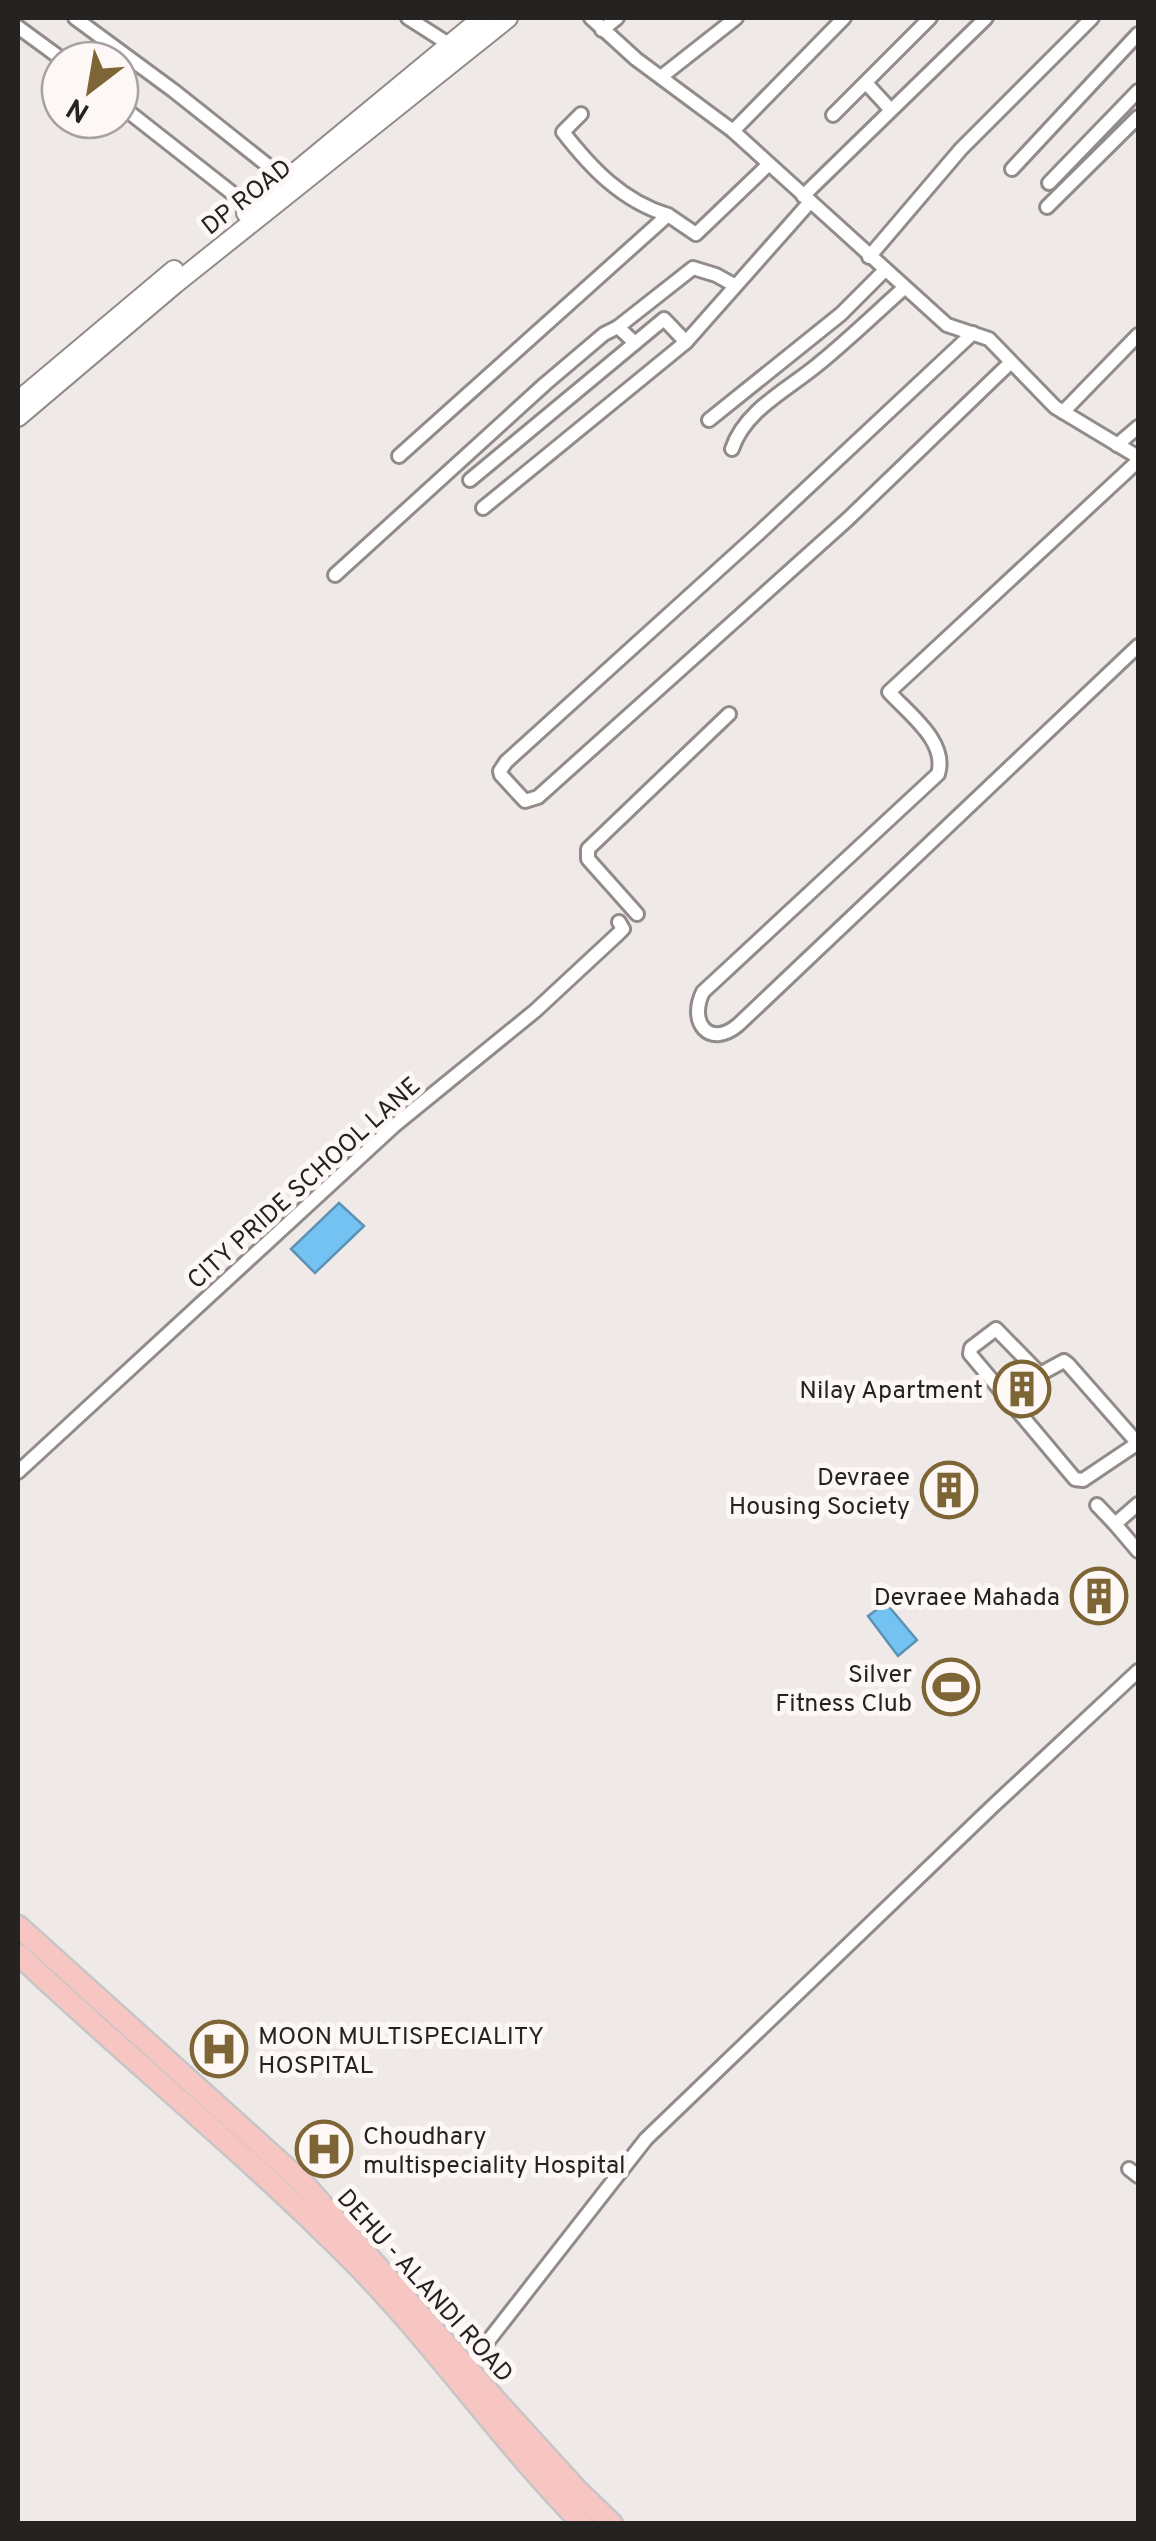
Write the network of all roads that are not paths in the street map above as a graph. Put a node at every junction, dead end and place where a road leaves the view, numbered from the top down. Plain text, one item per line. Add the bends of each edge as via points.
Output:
1 (75, 18) edge
2 (408, 18) edge
3 (482, 18) edge
4 (508, 18) edge
5 (591, 18) edge
6 (617, 18) edge
7 (736, 18) edge
8 (844, 18) edge
9 (930, 18) edge
10 (986, 18) edge
11 (1092, 18) edge
12 (18, 27) edge
13 (602, 30) junction
14 (1138, 34) edge
15 (40, 43) edge
16 (455, 48) junction
17 (662, 77) junction
18 (866, 84) junction
19 (1138, 91) edge
20 (890, 108) junction
21 (581, 114) dead end
22 (834, 116) dead end
23 (1138, 118) edge
24 (140, 121) edge
25 (733, 132) junction
26 (768, 165) junction
27 (1012, 170) dead end
28 (286, 180) junction
29 (1049, 184) dead end
30 (806, 199) junction
31 (1047, 207) dead end
32 (251, 208) junction
33 (668, 216) junction
34 (870, 257) junction
35 (884, 271) junction
36 (734, 286) junction
37 (904, 288) junction
38 (618, 327) junction
39 (973, 334) junction
40 (1138, 335) edge
41 (686, 342) junction
42 (635, 343) junction
43 (1010, 363) junction
44 (18, 401) edge
45 (1062, 412) junction
46 (18, 417) edge
47 (709, 420) dead end
48 (1138, 427) edge
49 (1117, 445) junction
50 (732, 449) dead end
51 (400, 456) dead end
52 (1138, 459) edge
53 (470, 480) dead end
54 (483, 508) dead end
55 (336, 575) dead end
56 (1138, 646) edge
57 (729, 714) dead end
58 (637, 914) dead end
59 (621, 925) dead end
60 (1138, 1444) edge
61 (18, 1472) edge
62 (1138, 1504) edge
63 (1097, 1505) dead end
64 (1115, 1524) junction
65 (1138, 1551) edge
66 (1138, 1672) edge
67 (18, 1926) edge
68 (18, 1954) edge
69 (467, 2368) junction
70 (583, 2524) edge
71 (612, 2524) edge

1 - 28 street
2 - 16 street
3 - 16 street, DP ROAD
4 - 16 street, DP ROAD
5 - 13 street
6 - 13 street
7 - 17 street
8 - 25 street
9 - 18 street
10 - 20 street
11 - 34 street via 961,149
12 - 15 street
13 - 17 street
14 - 27 street
16 - 28 street, DP ROAD
16 - 46 street, DP ROAD
17 - 25 street
18 - 20 street
18 - 22 street
19 - 29 street
20 - 30 street
21 - 33 street via 563,132 591,168 624,195
23 - 31 street
24 - 32 street
25 - 26 street
26 - 30 street
26 - 33 street via 696,234
28 - 32 street, DP ROAD
30 - 34 street
30 - 36 street
32 - 44 street, DP ROAD
33 - 51 street
34 - 35 street
35 - 37 street
35 - 47 street
36 - 38 street via 693,268
36 - 41 street
37 - 39 street via 947,325
37 - 50 street via 749,420
38 - 42 street
38 - 55 street via 545,384
39 - 43 street via 989,339
39 - 43 street via 506,762 501,775 525,800 538,798 848,519
40 - 45 street
41 - 42 street via 664,319
41 - 54 street
42 - 53 street
43 - 45 street
45 - 49 street
48 - 49 street
49 - 52 street
52 - 56 street via 890,692 936,746 938,774 703,992 696,1006 704,1029 716,1036 738,1025
57 - 58 street via 588,849 588,859
59 - 61 street, CITY PRIDE SCHOOL LANE via 535,1011 395,1125
60 - 60 street via 1064,1361 1040,1374 996,1329 971,1348 1076,1478 1083,1480
62 - 64 street
63 - 64 street
64 - 65 street
66 - 69 street via 646,2138
67 - 69 main road, DEHU - ALANDI ROAD via 303,2183
68 - 70 main road, DEHU - ALANDI ROAD via 334,2242
69 - 71 main road, DEHU - ALANDI ROAD

